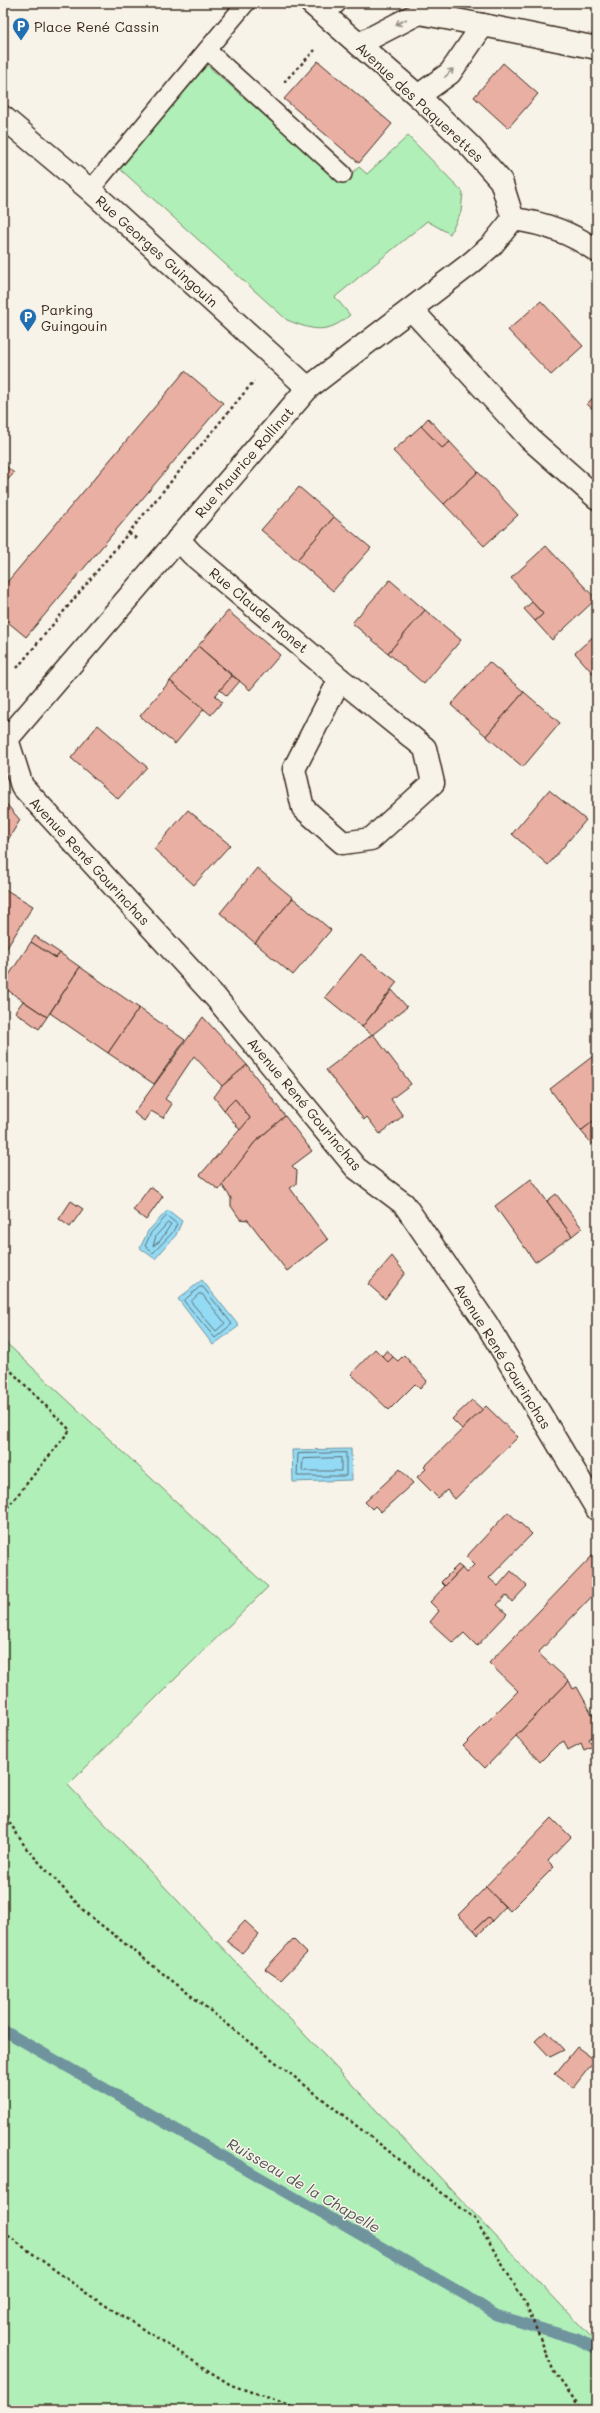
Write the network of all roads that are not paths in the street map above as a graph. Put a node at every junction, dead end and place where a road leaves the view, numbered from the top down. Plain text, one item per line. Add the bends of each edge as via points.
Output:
1 (246, 3) edge
2 (325, 7) edge
3 (483, 25) junction
4 (358, 44) junction
5 (597, 48) edge
6 (206, 50) junction
7 (418, 96) junction
8 (3, 117) edge
9 (343, 174) dead end
10 (90, 190) junction
11 (513, 219) junction
12 (597, 251) edge
13 (412, 310) junction
14 (308, 388) junction
15 (597, 498) edge
16 (178, 539) junction
17 (340, 679) junction
18 (5, 739) edge
19 (597, 1508) edge

1 - 6 lane
2 - 4 street, Avenue des Paquerettes
3 -> 4 street via 419,13
3 - 5 street
7 -> 3 street via 450,73
4 - 7 street, Avenue des Paquerettes
6 - 9 lane
6 - 10 lane
7 - 11 street, Avenue des Paquerettes via 470,146 501,181
8 - 10 street, Rue Georges Guingouin
10 - 14 street, Rue Georges Guingouin
11 - 12 street via 539,222 580,239
11 - 13 street, Rue Maurice Rollinat via 492,245
13 - 14 street, Rue Maurice Rollinat
13 - 15 street via 530,438
14 - 16 street, Rue Maurice Rollinat
16 - 17 street, Rue Claude Monet via 192,554
16 - 18 street, Rue Maurice Rollinat
17 - 17 street, Rue Claude Monet via 425,748 434,783 371,839 343,843 303,808 294,769
18 - 19 street, Avenue René Gourinchas via 22,786 216,998 356,1168 404,1204 486,1323

